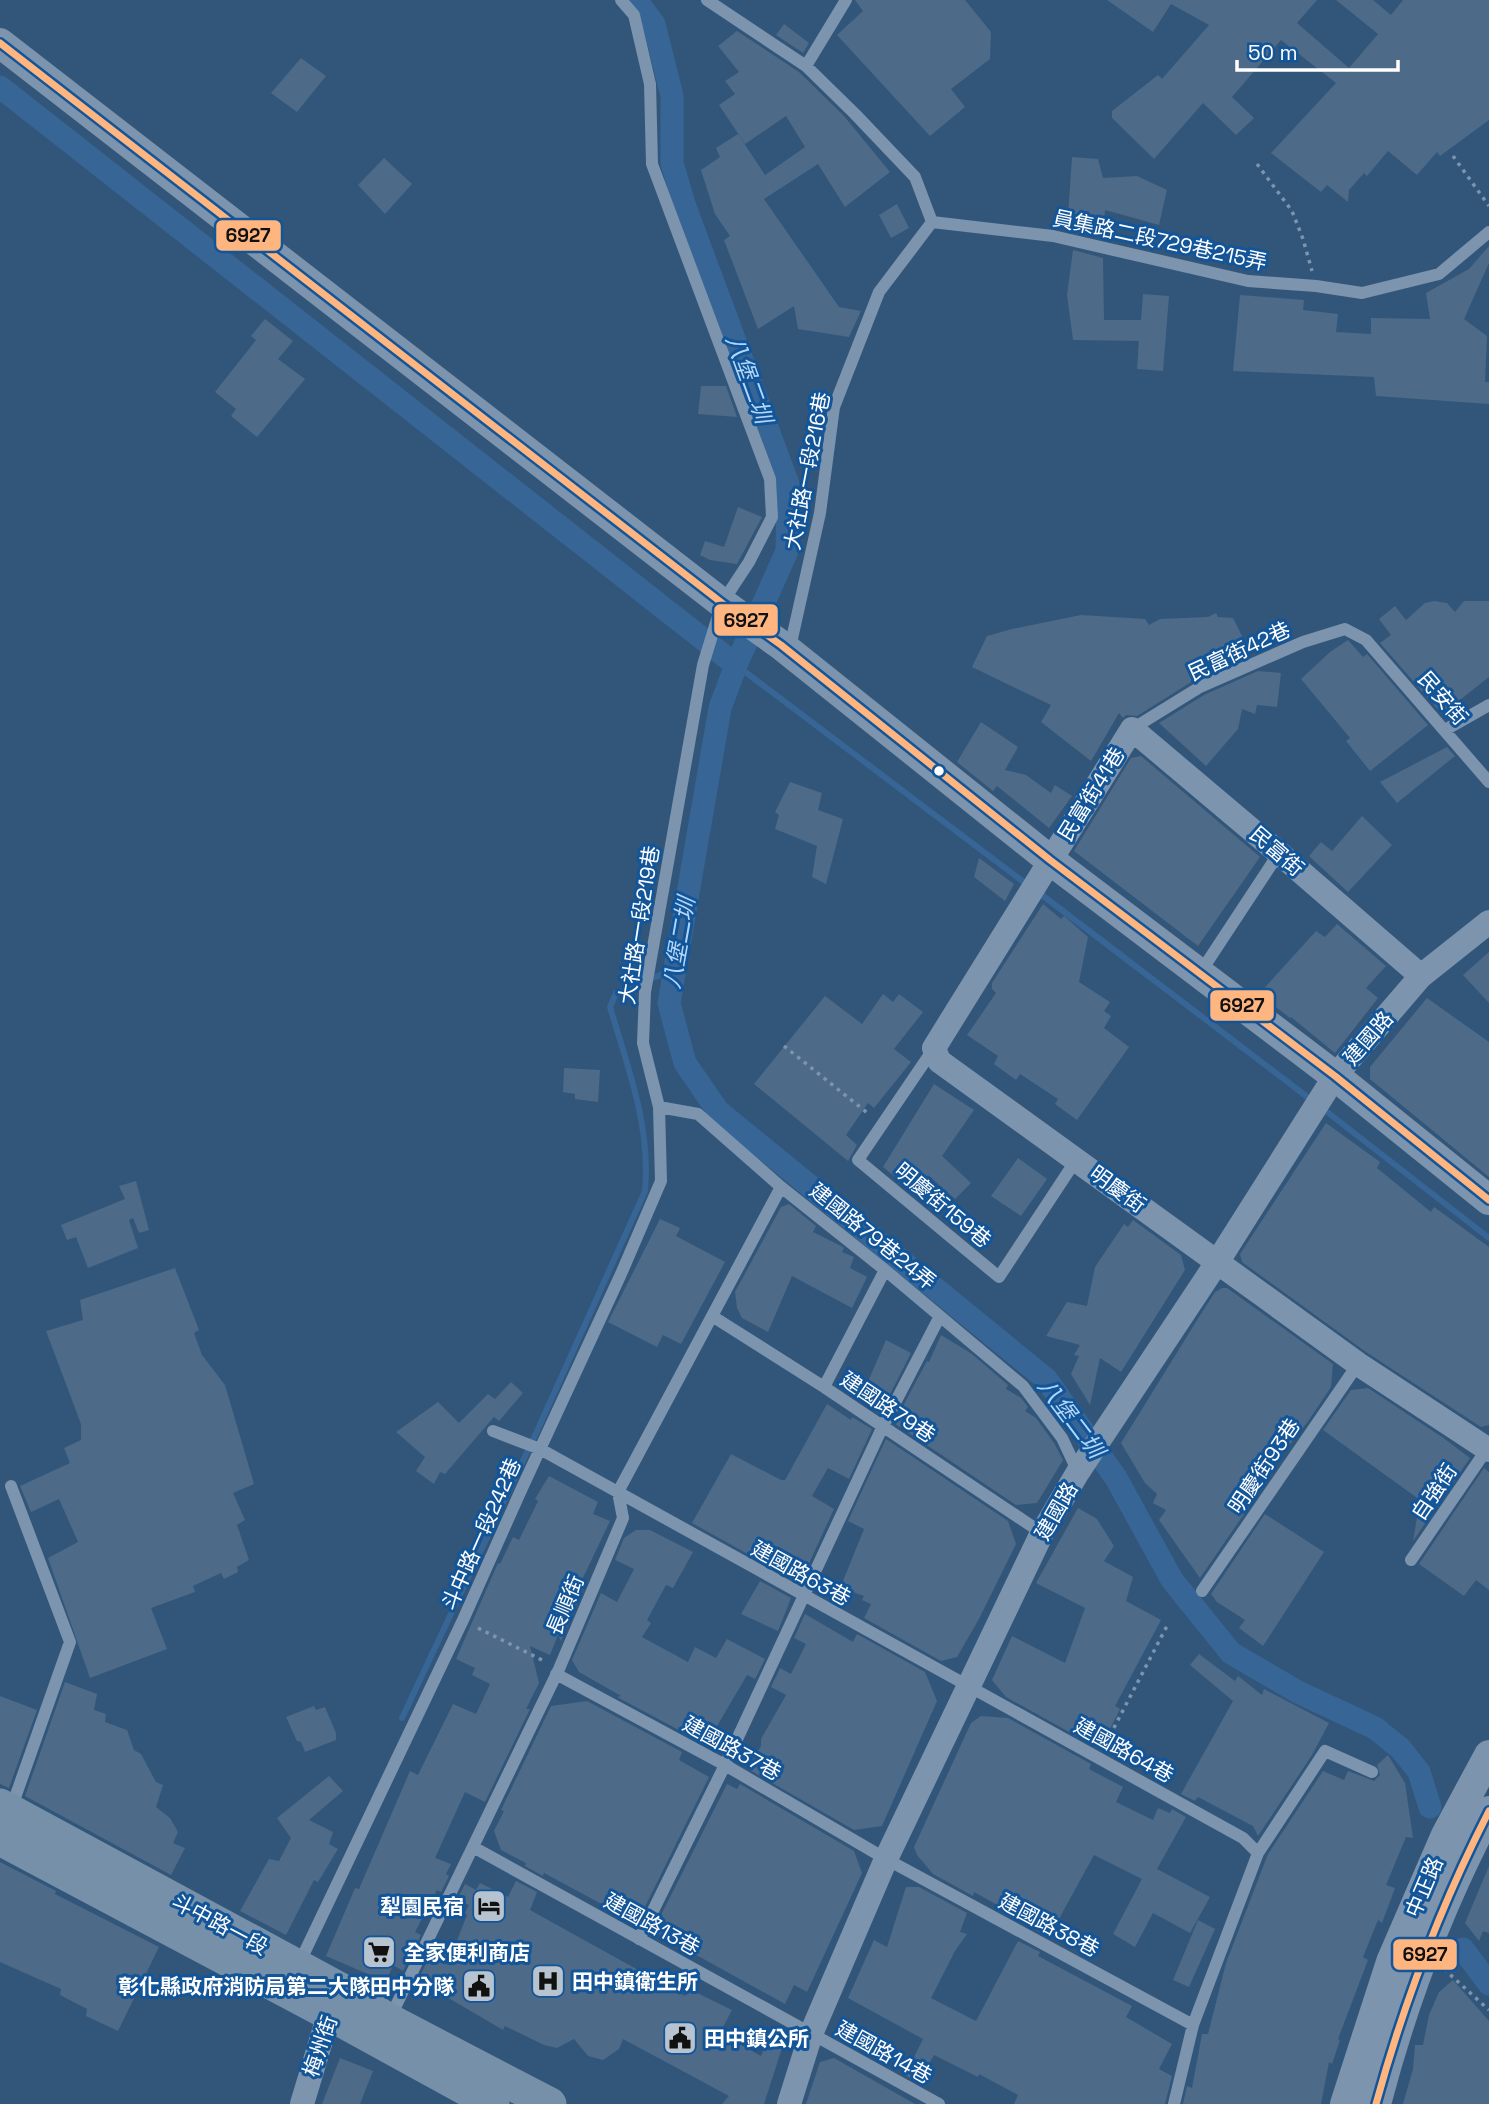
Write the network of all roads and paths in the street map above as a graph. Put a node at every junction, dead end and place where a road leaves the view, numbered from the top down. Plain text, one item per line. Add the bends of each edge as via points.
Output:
1 (621, 0) edge
2 (707, 0) edge
3 (846, 0) edge
4 (0, 43) edge
5 (806, 66) junction
6 (1453, 156) dead end
7 (1256, 164) dead end
8 (1489, 206) edge
9 (932, 222) junction
10 (1489, 232) edge
11 (1316, 286) junction
12 (724, 604) junction
13 (1366, 640) joint
14 (785, 649) junction
15 (1489, 705) edge
16 (1132, 729) junction
17 (1445, 730) junction
18 (1489, 782) edge
19 (1279, 853) junction
20 (1050, 860) junction
21 (1489, 922) edge
22 (1200, 974) junction
23 (1421, 976) junction
24 (784, 1046) dead end
25 (934, 1048) junction
26 (1335, 1076) junction
27 (659, 1108) junction
28 (882, 1125) junction
29 (1076, 1160) junction
30 (781, 1187) junction
31 (1489, 1200) edge
32 (1217, 1261) junction
33 (886, 1270) junction
34 (712, 1316) junction
35 (940, 1316) junction
36 (1358, 1364) junction
37 (824, 1387) junction
38 (882, 1427) junction
39 (493, 1431) dead end
40 (1488, 1448) edge
41 (540, 1449) junction
42 (1077, 1472) junction
43 (10, 1486) dead end
44 (618, 1492) junction
45 (1042, 1533) junction
46 (1411, 1560) dead end
47 (1202, 1591) dead end
48 (804, 1597) junction
49 (463, 1620) junction
50 (1168, 1624) dead end
51 (558, 1671) junction
52 (967, 1686) junction
53 (1489, 1755) edge
54 (1098, 1758) junction
55 (725, 1765) junction
56 (1372, 1772) dead end
57 (1489, 1811) edge
58 (3, 1823) edge
59 (474, 1847) junction
60 (1258, 1853) junction
61 (886, 1859) junction
62 (1443, 1874) junction
63 (207, 1933) junction
64 (639, 1939) junction
65 (1426, 1953) junction
66 (298, 1966) junction
67 (337, 2003) junction
68 (1489, 2010) edge
69 (1193, 2025) junction
70 (384, 2031) junction
71 (811, 2034) junction
72 (302, 2104) edge
73 (493, 2104) edge
74 (550, 2104) edge
75 (789, 2104) edge
76 (939, 2104) edge
77 (1174, 2104) edge
78 (1345, 2104) edge
79 (1376, 2104) edge

1 - 12 lane, 大社路一段219巷 via 634,15 650,84 652,164 770,479 772,517
2 - 5 lane
3 - 5 lane
4 - 12 street
5 - 9 lane via 915,177
6 - 8 path
7 - 11 path via 1292,211
9 - 11 lane, 員集路二段729巷215弄 via 1053,236 1248,281
9 - 14 lane, 大社路一段216巷 via 879,292 834,407 820,513
10 - 11 lane, 員集路二段729巷215弄 via 1439,274 1362,293
12 - 14 street
12 - 27 lane, 大社路一段219巷 via 703,665 645,992 643,1043
13 - 16 lane, 民富街42巷 via 1345,629 1303,642 1200,687
13 - 17 lane, 民安街
14 - 20 street
15 - 17 lane
16 - 19 street, 民富街
16 - 20 street, 民富街41巷
17 - 18 lane, 民安街
19 - 22 lane
19 - 23 street, 民富街
20 - 22 street
20 - 25 street
21 - 23 street, 建國路
22 - 26 street
23 - 26 street, 建國路
24 - 28 path
25 - 28 lane, 明慶街159巷
25 - 29 street, 明慶街 via 939,1061
26 - 31 street
26 - 32 street, 建國路
27 - 30 lane via 698,1114
27 - 41 lane, 斗中路一段242巷 via 661,1181
28 - 29 lane, 明慶街159巷 via 858,1160 999,1277
29 - 32 street, 明慶街
30 - 33 lane, 建國路79巷24弄
30 - 34 lane
32 - 36 street, 明慶街
32 - 42 street, 建國路
33 - 35 lane, 建國路79巷24弄
33 - 37 lane
34 - 37 lane, 建國路79巷
34 - 44 lane
35 - 38 lane, 建國路79巷24弄
35 - 42 lane, 建國路79巷24弄 via 1023,1386 1062,1438
36 - 40 street, 明慶街
36 - 47 lane, 明慶街93巷
37 - 38 lane, 建國路79巷
38 - 45 lane, 建國路79巷
38 - 48 lane, 建國路79巷24弄
39 - 41 lane, 建國路63巷
40 - 46 lane, 自強街
41 - 44 lane, 建國路63巷
41 - 49 lane, 斗中路一段242巷
42 - 45 street, 建國路
43 - 58 lane via 69,1642
44 - 48 lane, 建國路63巷
44 - 51 lane, 長順街 via 623,1518
45 - 52 street, 建國路
48 - 52 lane, 建國路63巷
48 - 55 lane, 建國路79巷24弄
49 - 51 path
49 - 66 lane, 斗中路一段242巷
50 - 54 path
51 - 55 lane, 建國路37巷
51 - 59 lane, 長順街
52 - 54 lane, 建國路64巷
52 - 61 street, 建國路
53 - 62 street, 中正路 via 1446,1835
54 - 60 lane, 建國路64巷 via 1243,1838
55 - 61 lane, 建國路37巷
55 - 64 lane, 建國路79巷24弄
56 - 60 lane via 1325,1751
57 - 62 street, 中正路
58 - 63 main road, 斗中路一段
59 - 64 lane, 建國路13巷
59 - 70 lane, 長順街
60 - 69 lane
61 - 69 lane, 建國路38巷
61 - 71 street, 建國路
62 - 65 street, 中正路
62 - 78 street, 中正路 via 1391,1962
63 - 66 main road, 斗中路一段
63 - 67 main road, 斗中路一段
64 - 71 lane, 建國路13巷
65 - 68 path
65 - 79 street, 中正路 via 1389,2053
66 - 67 main road, 斗中路一段
67 - 70 main road, 斗中路一段
67 - 72 street, 梅州街
69 - 77 lane
70 - 73 main road, 斗中路一段
70 - 74 main road, 斗中路一段
71 - 75 street, 建國路
71 - 76 lane, 建國路14巷

